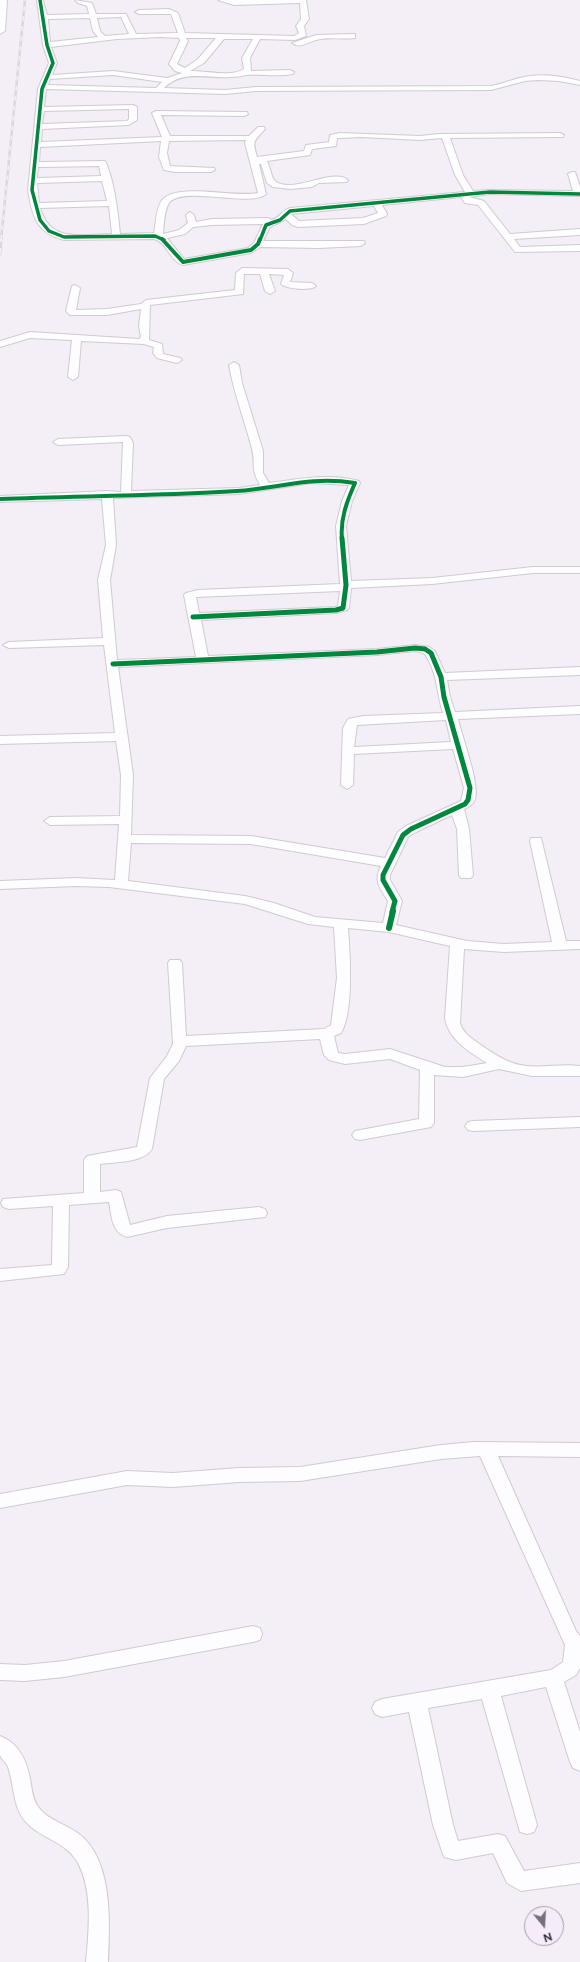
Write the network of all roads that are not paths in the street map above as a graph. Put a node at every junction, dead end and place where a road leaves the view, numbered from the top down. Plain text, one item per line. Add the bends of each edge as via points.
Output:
1 (3, 0) edge
2 (40, 0) edge
3 (78, 0) edge
4 (221, 0) edge
5 (303, 0) edge
6 (124, 15) junction
7 (94, 16) junction
8 (44, 17) junction
9 (0, 31) edge
10 (184, 35) junction
11 (133, 36) junction
12 (352, 36) dead end
13 (221, 37) junction
14 (103, 38) junction
15 (256, 40) junction
16 (47, 45) junction
17 (290, 72) dead end
18 (185, 73) junction
19 (244, 73) junction
20 (48, 77) junction
21 (168, 80) junction
22 (580, 83) edge
23 (43, 87) junction
24 (158, 90) junction
25 (40, 109) junction
26 (244, 114) dead end
27 (39, 127) junction
28 (261, 129) dead end
29 (560, 135) dead end
30 (444, 136) junction
31 (167, 138) junction
32 (251, 138) junction
33 (38, 145) junction
34 (253, 161) junction
35 (35, 165) junction
36 (211, 170) dead end
37 (106, 174) junction
38 (572, 174) dead end
39 (33, 178) junction
40 (344, 180) dead end
41 (579, 194) edge
42 (467, 195) junction
43 (112, 203) junction
44 (377, 204) junction
45 (34, 206) junction
46 (285, 213) junction
47 (190, 215) dead end
48 (268, 221) dead end
49 (191, 225) junction
50 (580, 232) edge
51 (116, 235) junction
52 (159, 237) junction
53 (508, 237) junction
54 (361, 243) dead end
55 (258, 244) junction
56 (580, 248) edge
57 (250, 262) junction
58 (263, 272) junction
59 (312, 286) dead end
60 (75, 288) dead end
61 (270, 291) dead end
62 (145, 306) junction
63 (77, 338) junction
64 (143, 341) junction
65 (0, 344) edge
66 (177, 360) dead end
67 (234, 365) dead end
68 (74, 377) dead end
69 (58, 442) dead end
70 (266, 487) junction
71 (107, 494) junction
72 (126, 494) junction
73 (0, 499) edge
74 (580, 570) edge
75 (346, 586) junction
76 (193, 617) junction
77 (109, 642) junction
78 (9, 645) dead end
79 (203, 661) junction
80 (113, 664) junction
81 (580, 671) edge
82 (441, 677) junction
83 (580, 710) edge
84 (451, 717) junction
85 (121, 737) junction
86 (0, 740) edge
87 (458, 745) junction
88 (347, 751) junction
89 (348, 785) dead end
90 (457, 809) junction
91 (126, 820) junction
92 (50, 821) dead end
93 (125, 839) junction
94 (536, 841) dead end
95 (388, 863) junction
96 (466, 875) dead end
97 (121, 884) junction
98 (0, 886) edge
99 (341, 924) junction
100 (389, 928) junction
101 (457, 943) junction
102 (580, 945) edge
103 (560, 946) junction
104 (175, 963) dead end
105 (326, 1034) junction
106 (179, 1042) junction
107 (499, 1064) junction
108 (427, 1068) junction
109 (580, 1071) edge
110 (580, 1122) edge
111 (473, 1126) dead end
112 (360, 1135) dead end
113 (92, 1197) junction
114 (61, 1199) junction
115 (9, 1203) dead end
116 (259, 1213) dead end
117 (0, 1275) edge
118 (486, 1449) junction
119 (580, 1450) edge
120 (0, 1501) edge
121 (252, 1634) dead end
122 (577, 1644) edge
123 (0, 1672) edge
124 (553, 1678) junction
125 (489, 1688) junction
126 (417, 1702) junction
127 (382, 1708) dead end
128 (0, 1745) edge
129 (580, 1762) edge
130 (527, 1825) dead end
131 (580, 1873) edge
132 (97, 1962) edge

1 - 9 street
2 - 8 street
3 - 7 street via 90,4
4 - 5 street via 234,3
5 - 15 street via 305,19 300,26 302,35
6 - 7 street
6 - 10 street via 138,9 172,11
6 - 11 street
7 - 8 street
7 - 14 street via 97,31
8 - 16 street
10 - 11 street
10 - 13 street
10 - 18 street via 184,43 173,64
11 - 14 street
12 - 15 street via 316,37 299,43
13 - 15 street
13 - 18 street via 201,61
14 - 16 street
15 - 19 street via 246,58 248,70
16 - 20 street via 53,61
17 - 19 street
18 - 19 street
18 - 21 street
20 - 21 street via 113,73
20 - 23 street
21 - 24 street
22 - 24 street via 550,77 523,79 508,86 491,88 256,89 225,92
23 - 24 street
23 - 25 street
25 - 27 street
25 - 27 street via 133,107 133,120 129,123
26 - 31 street via 156,113
27 - 33 street
28 - 32 street
29 - 30 street
30 - 34 street via 337,136 333,138 333,144 309,146 307,153
30 - 42 street
31 - 32 street
31 - 33 street
31 - 36 street via 162,150 167,168
32 - 34 street via 249,143
33 - 35 street
34 - 40 street via 264,162 270,181 282,186 310,186 317,181
34 - 52 street via 262,194 171,196 165,202
35 - 37 street via 100,162 104,164
35 - 39 street
37 - 39 street
37 - 43 street
38 - 41 street
39 - 45 street
41 - 42 street via 509,192
42 - 44 street
42 - 53 street via 468,201 481,203
43 - 45 street
43 - 51 street
44 - 46 street via 294,210
44 - 46 street via 383,214 364,221 294,224
45 - 51 street via 46,230 53,235
46 - 55 street via 280,220 266,225
47 - 49 street
48 - 49 street
49 - 52 street via 183,232
50 - 53 street
51 - 52 street
52 - 57 street via 169,244 181,262 216,258 221,254
53 - 56 street via 515,248 520,250
54 - 55 street
55 - 57 street
57 - 58 street
57 - 62 street via 240,272 240,292 147,303
58 - 59 street via 288,272 285,284
58 - 61 street
60 - 62 street via 72,313 107,312
62 - 64 street via 146,338
63 - 64 street
63 - 65 street via 30,335
63 - 68 street
64 - 66 street via 159,346 160,356
67 - 70 street via 258,451 258,473
69 - 72 street via 126,439
70 - 72 street via 216,492
70 - 75 street via 320,480 355,483 346,501 340,526
71 - 72 street
71 - 73 street
71 - 77 street via 111,545 104,580
74 - 75 street via 533,570 432,581
75 - 76 street via 344,606 340,610
75 - 76 street via 194,594 189,597
76 - 79 street
77 - 78 street
77 - 80 street
79 - 80 street
79 - 82 street via 415,648 425,649 431,653
80 - 85 street
81 - 82 street
82 - 84 street
83 - 84 street
84 - 87 street
84 - 88 street via 352,722 348,728
85 - 86 street
85 - 91 street via 127,775
87 - 88 street
87 - 90 street via 470,794 465,804
88 - 89 street
90 - 95 street via 406,832
90 - 96 street via 463,829
91 - 92 street
91 - 93 street
93 - 95 street via 250,840
93 - 97 street
94 - 103 street
95 - 100 street via 383,880 396,901
97 - 98 street via 76,882
97 - 99 street via 245,900 313,921
99 - 100 street
99 - 105 street via 344,978 338,1025 333,1033
100 - 101 street
101 - 103 street via 504,948
101 - 107 street via 452,1018 454,1030 461,1038
102 - 103 street
104 - 106 street
105 - 106 street via 189,1039
105 - 108 street via 329,1051 334,1057 345,1059 390,1054
106 - 113 street via 174,1058 157,1078 144,1149 139,1153 92,1160
107 - 108 street via 456,1073
107 - 109 street via 530,1071
108 - 112 street via 426,1123
110 - 111 street
113 - 114 street
113 - 116 street via 116,1197 122,1227 127,1231 167,1222
114 - 115 street
114 - 117 street via 58,1270
118 - 119 street
118 - 120 street via 441,1452 300,1474 173,1480 119,1479
118 - 122 street via 569,1636
121 - 123 street via 64,1669 25,1673
122 - 124 street via 571,1668 568,1672
124 - 125 street
124 - 129 street
125 - 126 street
125 - 130 street
126 - 127 street
126 - 131 street via 443,1825 451,1850 498,1843 514,1876 521,1881
128 - 132 street via 15,1758 29,1810 40,1822 74,1843 92,1872 99,1916

